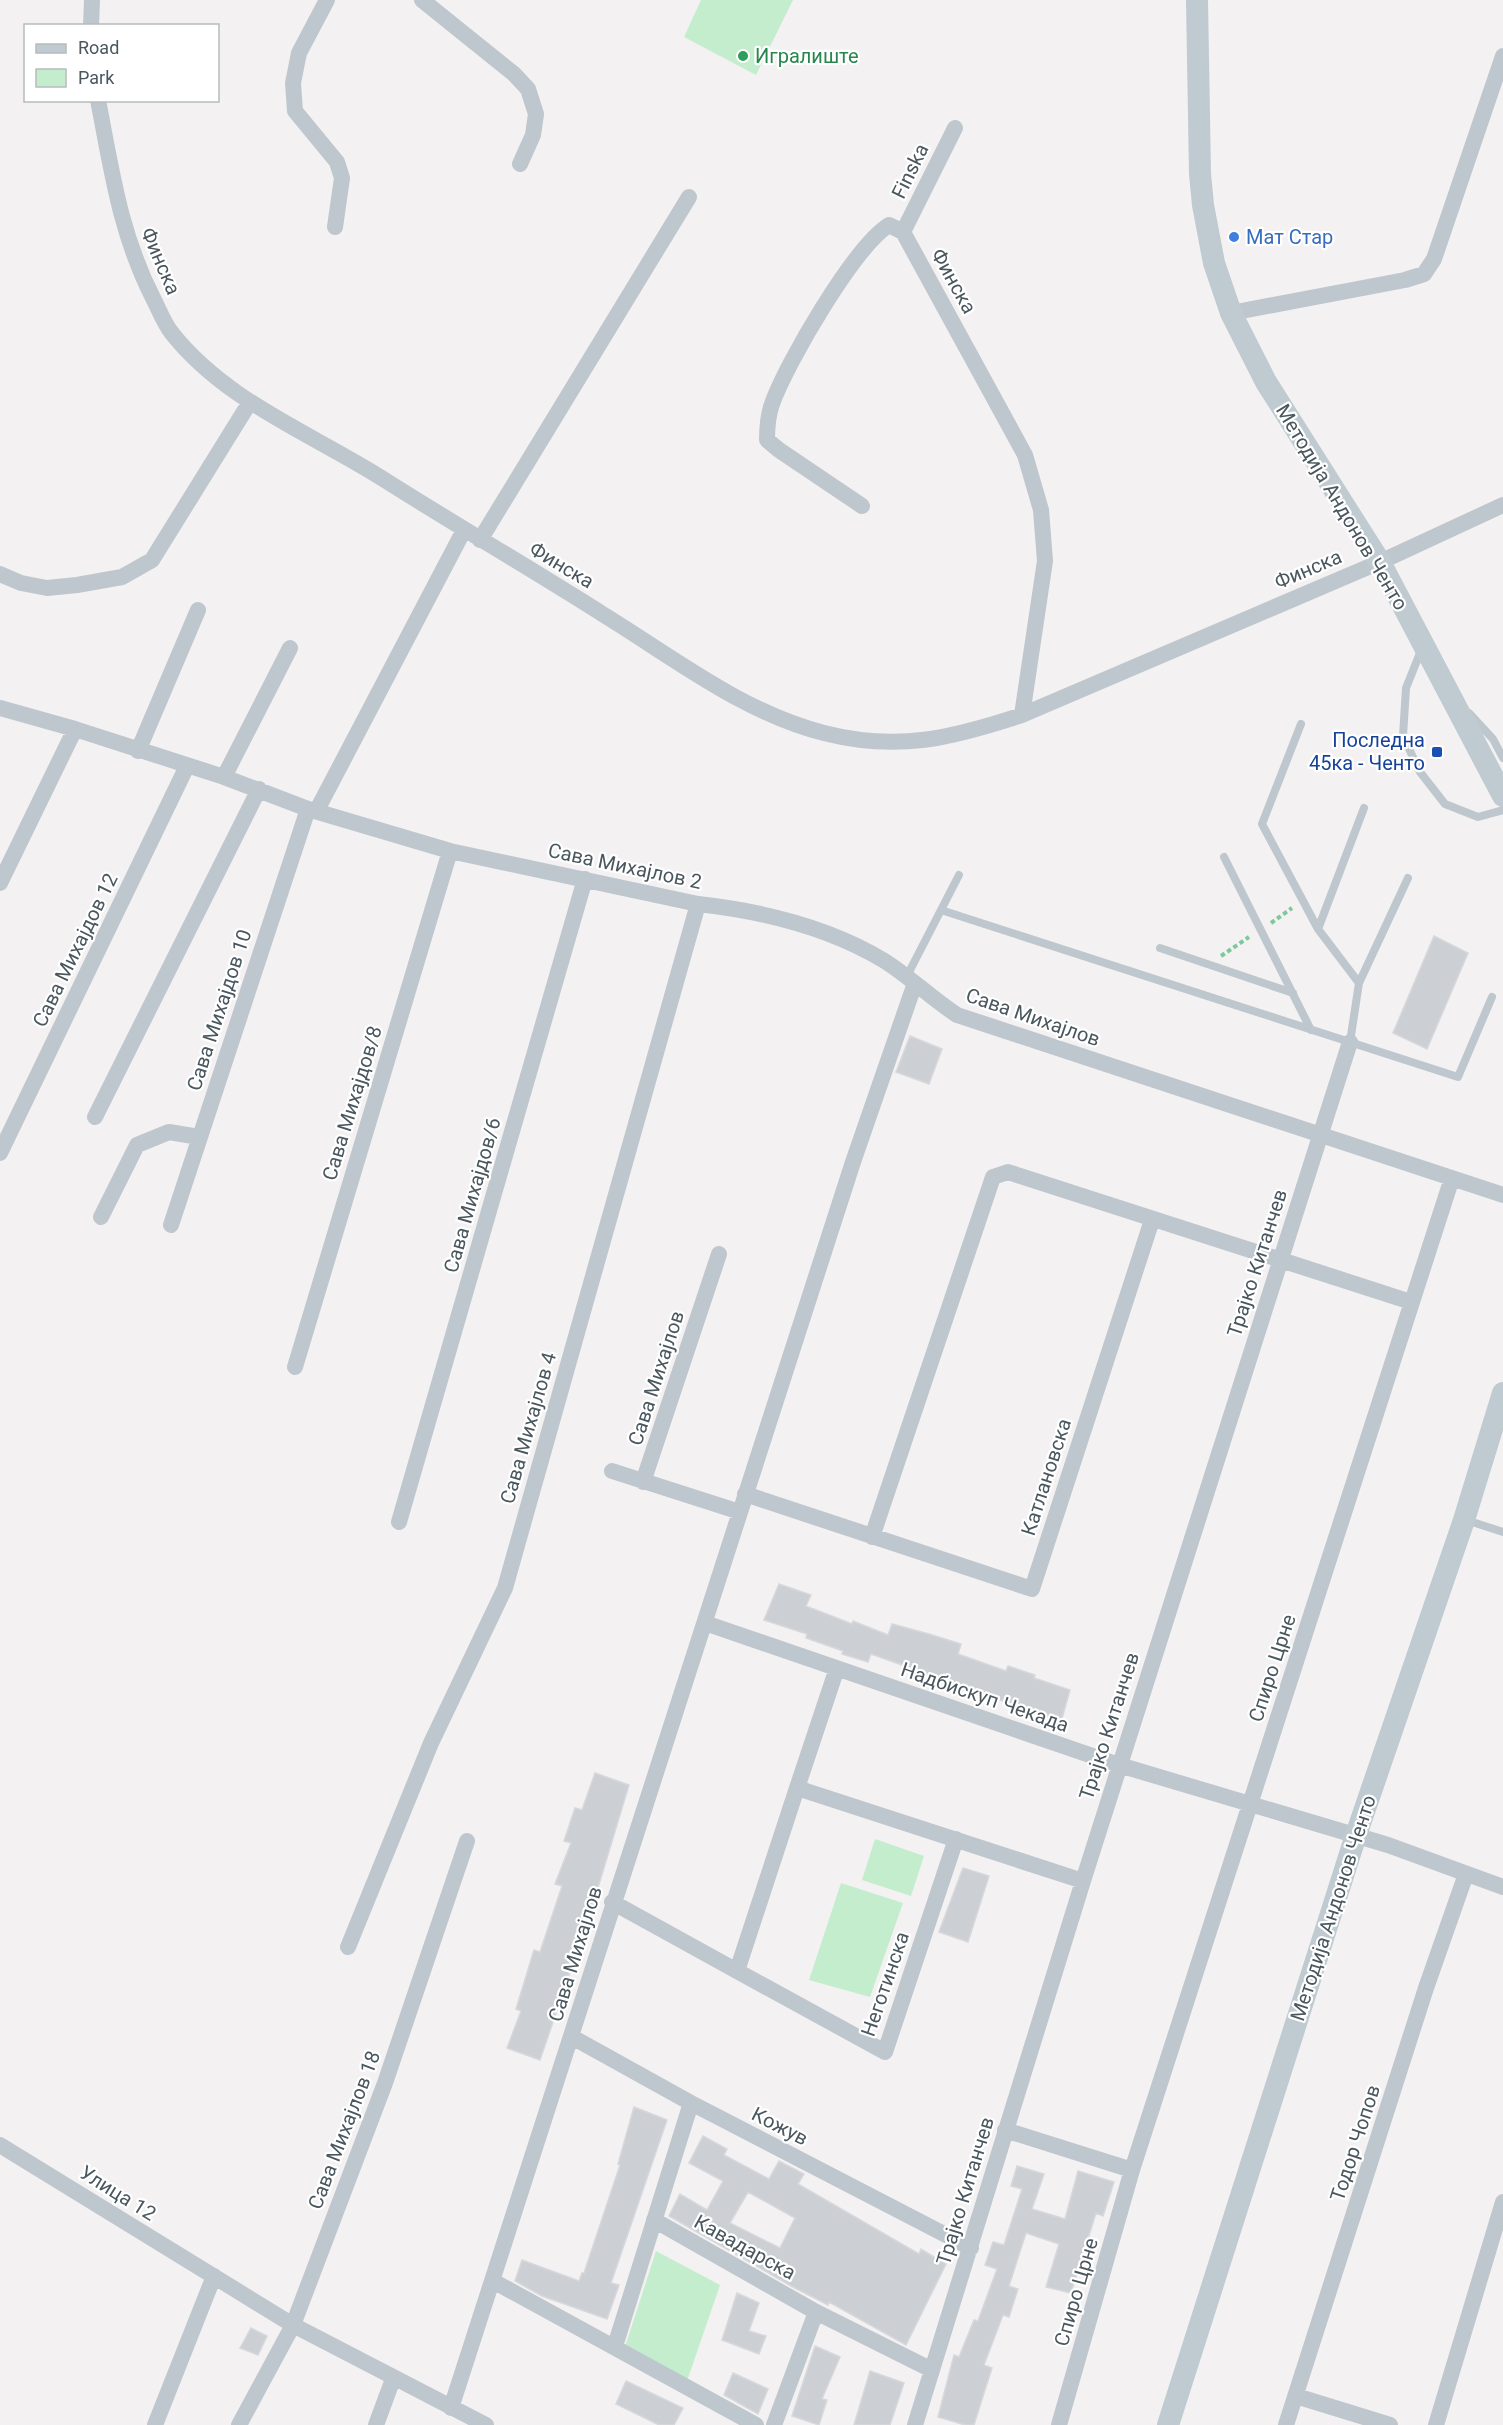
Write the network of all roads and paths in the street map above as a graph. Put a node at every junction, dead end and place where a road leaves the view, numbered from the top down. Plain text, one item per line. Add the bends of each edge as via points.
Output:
1 (327, 0) edge
2 (422, 0) edge
3 (1197, 0) edge
4 (90, 2) edge
5 (92, 24) edge
6 (1503, 56) edge
7 (98, 102) edge
8 (955, 128) dead end
9 (520, 164) dead end
10 (689, 197) dead end
11 (335, 227) dead end
12 (903, 232) junction
13 (1231, 314) junction
14 (250, 402) junction
15 (1503, 505) edge
16 (862, 506) dead end
17 (464, 530) junction
18 (480, 540) junction
19 (1380, 562) junction
20 (0, 574) edge
21 (198, 610) dead end
22 (1423, 645) junction
23 (290, 648) dead end
24 (1450, 692) junction
25 (0, 708) edge
26 (1022, 715) junction
27 (1301, 724) dead end
28 (75, 729) junction
29 (138, 751) junction
30 (1503, 758) edge
31 (188, 766) junction
32 (224, 777) junction
33 (259, 789) junction
34 (1503, 796) edge
35 (1364, 808) dead end
36 (312, 809) junction
37 (1503, 810) edge
38 (450, 851) junction
39 (1224, 856) dead end
40 (959, 876) dead end
41 (1408, 878) dead end
42 (585, 879) junction
43 (0, 884) edge
44 (698, 903) junction
45 (941, 910) junction
46 (1318, 929) junction
47 (1160, 948) dead end
48 (911, 980) junction
49 (1359, 983) junction
50 (1293, 993) junction
51 (1492, 997) dead end
52 (1311, 1030) junction
53 (1350, 1042) junction
54 (95, 1117) dead end
55 (1321, 1136) junction
56 (199, 1137) junction
57 (0, 1153) edge
58 (1452, 1178) junction
59 (1503, 1195) edge
60 (101, 1217) dead end
61 (1152, 1220) junction
62 (171, 1225) dead end
63 (719, 1254) dead end
64 (1279, 1259) junction
65 (1411, 1302) junction
66 (295, 1367) dead end
67 (1503, 1393) edge
68 (612, 1471) dead end
69 (643, 1482) junction
70 (745, 1494) junction
71 (740, 1512) junction
72 (1464, 1520) junction
73 (399, 1522) dead end
74 (1503, 1532) edge
75 (873, 1537) junction
76 (705, 1623) junction
77 (837, 1668) junction
78 (1119, 1765) junction
79 (797, 1788) junction
80 (1251, 1804) junction
81 (1356, 1835) junction
82 (956, 1839) junction
83 (467, 1841) dead end
84 (1467, 1874) junction
85 (1083, 1881) junction
86 (1503, 1887) edge
87 (612, 1902) junction
88 (348, 1947) dead end
89 (737, 1971) junction
90 (572, 2037) junction
91 (691, 2103) junction
92 (1005, 2130) junction
93 (0, 2145) edge
94 (1132, 2170) junction
95 (1503, 2202) edge
96 (654, 2220) junction
97 (971, 2248) junction
98 (214, 2276) junction
99 (493, 2281) junction
100 (816, 2312) junction
101 (293, 2325) junction
102 (615, 2346) junction
103 (932, 2370) junction
104 (393, 2379) junction
105 (1296, 2396) junction
106 (451, 2408) junction
107 (478, 2423) edge
108 (155, 2425) edge
109 (239, 2425) edge
110 (376, 2425) edge
111 (756, 2425) edge
112 (774, 2425) edge
113 (915, 2425) edge
114 (1059, 2425) edge
115 (1168, 2425) edge
116 (1286, 2425) edge
117 (1390, 2425) edge
118 (1436, 2425) edge

1 - 11 street via 299,53 293,83 295,111 337,162 341,187
2 - 9 street via 528,89 536,114 533,135
3 - 13 main road, Методија Андонов Ченто via 1203,205 1214,263
4 - 5 street
6 - 13 street via 1434,259 1424,274
7 - 14 street, Финска via 118,206 135,262 169,330 209,375
8 - 12 street, Finska
10 - 18 street
12 - 16 street via 888,225 853,264 788,366 767,428 767,440 779,450
12 - 26 street, Финска via 1025,455 1041,510 1045,561
13 - 19 main road, Методија Андонов Ченто via 1266,382
14 - 17 street, Финска
14 - 20 street via 152,560 122,577 47,588
15 - 19 street, Финска
17 - 18 street, Финска
17 - 36 street
18 - 26 street, Финска via 742,699 823,733 872,742 928,741
19 - 22 main road, Методија Андонов Ченто
19 - 26 street, Финска
21 - 29 street
22 - 24 main road, Методија Андонов Ченто
22 - 37 lane via 1406,688 1403,736 1420,772 1445,804 1478,817
23 - 32 street
24 - 30 lane via 1493,739
24 - 34 main road, Методија Андонов Ченто
25 - 28 street, Сава Михајлов 2
27 - 46 lane via 1262,824
28 - 29 street, Сава Михајлов 2
28 - 43 street
29 - 31 street, Сава Михајлов 2
31 - 32 street, Сава Михајлов 2
31 - 57 street, Сава Михајдов 12
32 - 33 street, Сава Михајлов 2
33 - 36 street, Сава Михајлов 2
33 - 54 street
35 - 46 lane
36 - 38 street, Сава Михајлов 2
36 - 56 street, Сава Михајдов 10
38 - 42 street, Сава Михајлов 2
38 - 66 street, Сава Михајдов/8
39 - 50 lane
40 - 45 lane
41 - 49 lane
42 - 44 street, Сава Михајлов 2
42 - 73 street, Сава Михајдов/6
44 - 48 street, Сава Михајлов 2 via 802,925 856,946
44 - 88 street, Сава Михајлов 4 via 505,1588 431,1743
45 - 48 lane
45 - 52 lane
46 - 49 lane
47 - 50 lane
48 - 55 street, Сава Михајлов via 957,1015
48 - 70 street, Сава Михајлов
49 - 53 lane
50 - 52 lane
51 - 53 lane via 1458,1077
52 - 53 lane
53 - 55 street, Трајко Китанчев
55 - 58 street, Сава Михајлов
55 - 64 street, Трајко Китанчев
56 - 60 street via 169,1132 137,1145
56 - 62 street, Сава Михајдов 10
58 - 59 street, Сава Михајлов
58 - 65 street, Спиро Црне
61 - 64 street
61 - 75 street via 1008,1172 993,1178
61 - 75 street, Катлановска via 1032,1589
63 - 69 street, Сава Михајлов
64 - 65 street
64 - 78 street, Трајко Китанчев
65 - 80 street, Спиро Црне
67 - 72 main road, Методија Андонов Ченто
68 - 69 street
69 - 71 street
70 - 71 street, Сава Михајлов
70 - 75 street, Катлановска
71 - 76 street, Сава Михајлов
72 - 74 lane
72 - 81 main road, Методија Андонов Ченто
76 - 77 street, Надбискуп Чекада
76 - 87 street, Сава Михајлов
77 - 78 street, Надбискуп Чекада
77 - 79 street
78 - 80 street, Надбискуп Чекада
78 - 85 street, Трајко Китанчев
79 - 82 street
79 - 89 street
80 - 81 street, Надбискуп Чекада
80 - 94 street, Спиро Црне
81 - 84 street, Надбискуп Чекада
81 - 115 main road, Методија Андонов Ченто
82 - 85 street
82 - 89 street, Неготинска via 885,2052
83 - 101 street, Сава Михајлов 18 via 385,2083
84 - 86 street, Надбискуп Чекада
84 - 105 street, Тодор Чопов
85 - 92 street, Трајко Китанчев
87 - 89 street, Неготинска
87 - 90 street, Сава Михајлов
90 - 91 street, Кожув
90 - 99 street, Сава Михајлов
91 - 96 street
91 - 97 street, Кожув
92 - 94 street
92 - 97 street, Трајко Китанчев
93 - 98 street, Улица 12
94 - 114 street, Спиро Црне
95 - 118 street
96 - 100 street, Кавадарска
96 - 102 street
97 - 103 street, Трајко Китанчев
98 - 101 street
98 - 108 street
99 - 102 street
99 - 106 street, Сава Михајлов
100 - 103 street, Кавадарска
100 - 112 street
101 - 104 street
101 - 109 street, Сава Михајлов 18
102 - 111 street
103 - 113 street, Трајко Китанчев
104 - 106 street
104 - 110 street
105 - 116 street, Тодор Чопов
105 - 117 street
106 - 107 street

